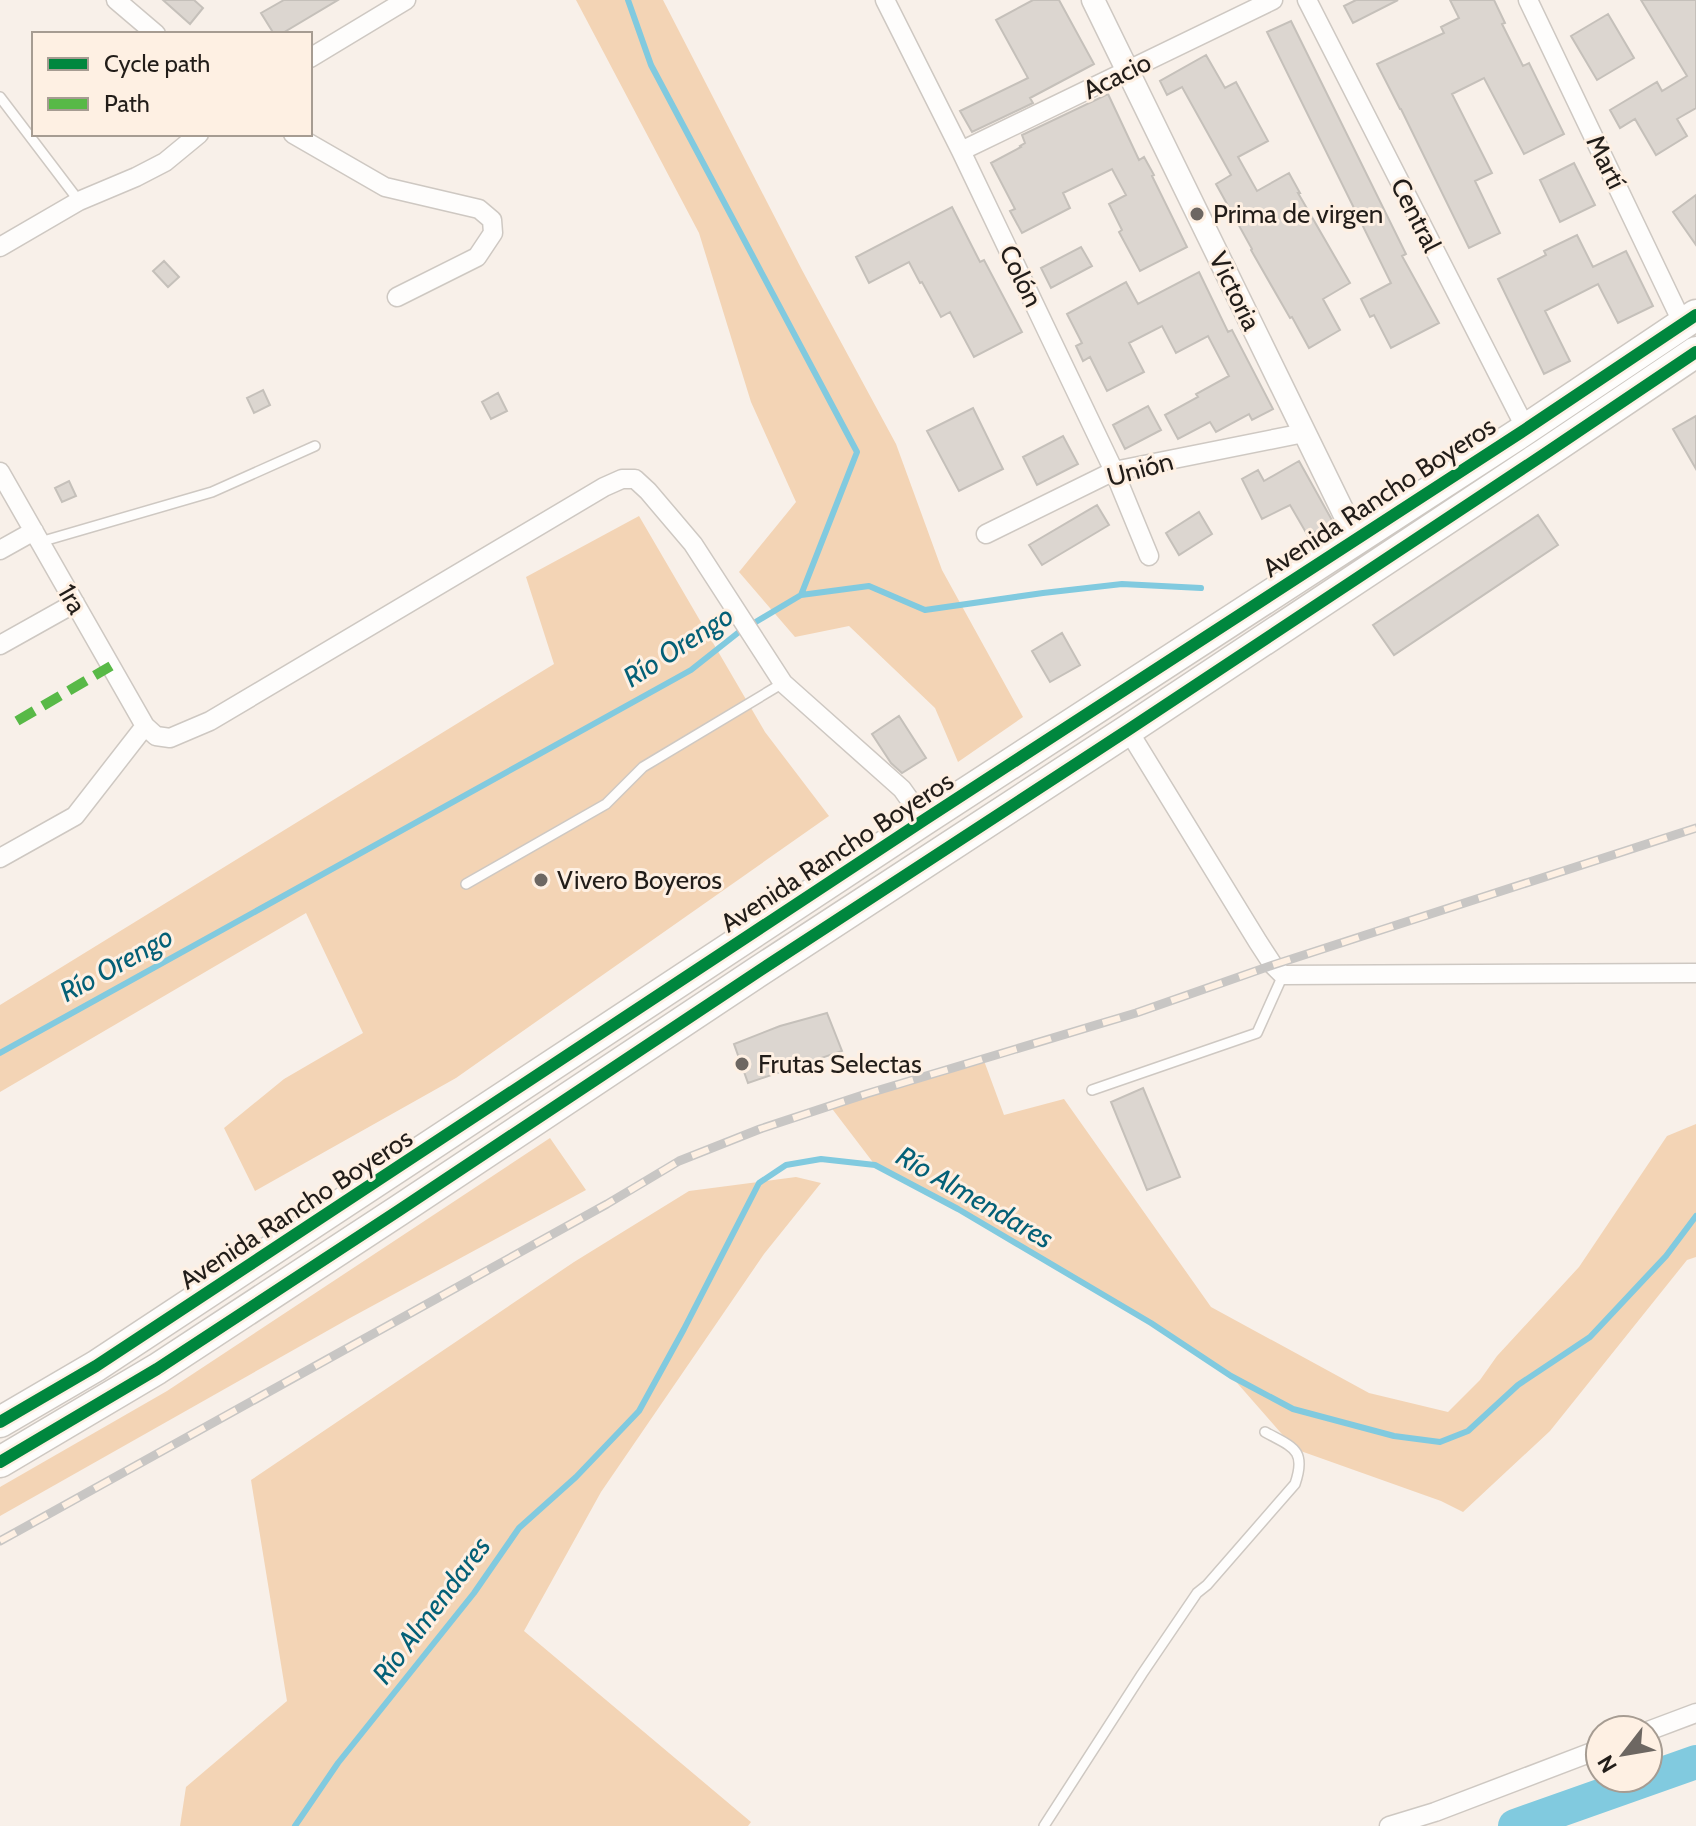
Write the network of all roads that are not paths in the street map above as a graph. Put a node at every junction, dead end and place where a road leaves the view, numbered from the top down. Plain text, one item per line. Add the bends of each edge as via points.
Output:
1 (116, 0) edge
2 (406, 0) edge
3 (885, 0) edge
4 (1093, 0) edge
5 (1273, 0) edge
6 (1307, 0) edge
7 (1528, 0) edge
8 (154, 32) edge
9 (312, 57) edge
10 (1127, 72) junction
11 (0, 97) edge
12 (197, 136) edge
13 (296, 136) edge
14 (961, 151) junction
15 (79, 201) junction
16 (0, 247) edge
17 (397, 297) dead end
18 (1690, 320) edge
19 (1696, 352) edge
20 (1526, 429) junction
21 (1304, 433) junction
22 (315, 446) dead end
23 (1114, 471) junction
24 (0, 472) edge
25 (986, 534) dead end
26 (37, 536) junction
27 (1356, 538) junction
28 (0, 550) edge
29 (1149, 556) dead end
30 (75, 603) junction
31 (0, 645) edge
32 (783, 683) junction
33 (145, 726) junction
34 (1128, 730) junction
35 (924, 820) junction
36 (0, 858) edge
37 (466, 884) dead end
38 (1696, 973) edge
39 (1283, 975) junction
40 (1092, 1090) dead end
41 (0, 1422) edge
42 (1265, 1432) dead end
43 (0, 1462) edge
44 (1696, 1713) edge
45 (1664, 1725) edge
46 (1584, 1755) edge
47 (1044, 1826) edge
48 (1389, 1826) edge

1 - 8 street
2 - 9 street
3 - 14 street, Colón
4 - 10 street, Victoria
5 - 10 street, Acacio
6 - 20 street, Central
7 - 18 street, Martí
10 - 14 street, Acacio
10 - 21 street, Victoria
11 - 15 lane
12 - 15 street via 165,162
13 - 17 street via 385,187 479,209 492,220 493,233 477,257
14 - 23 street, Colón
15 - 16 street
18 - 20 highway, Avenida Rancho Boyeros
19 - 34 highway, Avenida Rancho Boyeros
20 - 27 highway, Avenida Rancho Boyeros
21 - 23 street, Unión
21 - 27 street, Victoria
22 - 26 lane via 212,492
23 - 25 street, Unión
23 - 29 street, Colón
24 - 26 street, 1ra
26 - 28 street
26 - 30 street, 1ra
27 - 35 highway, Avenida Rancho Boyeros
30 - 31 street
30 - 33 street, 1ra
32 - 33 street via 693,544 635,479 622,479 210,721 170,738 156,736
32 - 35 street via 902,789
32 - 37 lane via 643,767 606,804
33 - 36 street via 75,816
34 - 39 street
34 - 43 highway, Avenida Rancho Boyeros via 157,1369
35 - 41 highway, Avenida Rancho Boyeros via 122,1349
38 - 39 street
39 - 40 lane via 1257,1033
42 - 47 lane via 1295,1449 1302,1466 1295,1484 1197,1593
44 - 45 street
46 - 48 street

